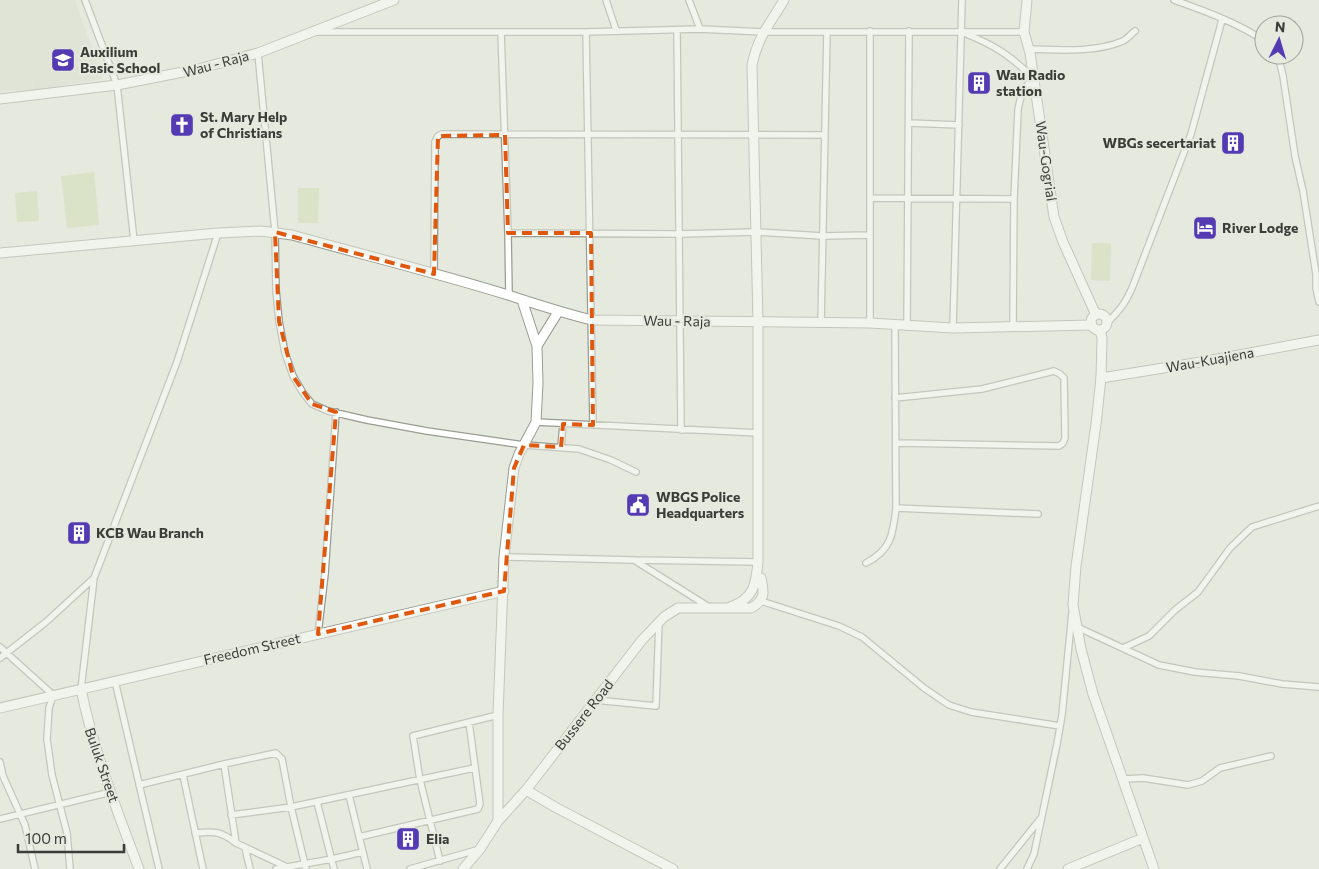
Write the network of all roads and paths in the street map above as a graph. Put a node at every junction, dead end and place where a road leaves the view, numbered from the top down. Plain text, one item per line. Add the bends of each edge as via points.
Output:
1 (85, 0) edge
2 (394, 0) edge
3 (606, 0) edge
4 (689, 0) edge
5 (784, 0) edge
6 (962, 0) edge
7 (1026, 0) edge
8 (1174, 0) edge
9 (1222, 20) junction
10 (700, 29) junction
11 (616, 30) junction
12 (677, 30) junction
13 (909, 31) junction
14 (961, 31) junction
15 (1135, 31) dead end
16 (312, 32) junction
17 (501, 32) junction
18 (586, 32) junction
19 (763, 32) junction
20 (827, 32) junction
21 (870, 32) junction
22 (1024, 32) junction
23 (1254, 34) edge
24 (1029, 49) junction
25 (258, 53) junction
26 (1281, 65) edge
27 (1032, 78) junction
28 (117, 85) junction
29 (0, 99) edge
30 (909, 124) junction
31 (959, 125) junction
32 (588, 133) junction
33 (678, 133) junction
34 (755, 134) junction
35 (505, 135) junction
36 (824, 135) junction
37 (871, 198) junction
38 (908, 198) junction
39 (957, 198) junction
40 (1014, 199) junction
41 (275, 232) junction
42 (756, 232) junction
43 (218, 233) junction
44 (508, 233) junction
45 (591, 233) junction
46 (679, 234) junction
47 (870, 235) junction
48 (822, 236) junction
49 (134, 241) junction
50 (0, 253) edge
51 (434, 274) junction
52 (509, 295) junction
53 (522, 300) junction
54 (1319, 302) edge
55 (558, 312) junction
56 (1096, 315) junction
57 (592, 320) junction
58 (682, 322) junction
59 (758, 322) junction
60 (821, 323) junction
61 (870, 323) junction
62 (1107, 323) junction
63 (895, 326) junction
64 (907, 326) junction
65 (1012, 326) junction
66 (953, 328) junction
67 (1096, 328) junction
68 (1319, 340) edge
69 (537, 346) junction
70 (1101, 378) junction
71 (895, 398) junction
72 (336, 412) junction
73 (536, 422) junction
74 (564, 424) junction
75 (593, 425) junction
76 (681, 430) junction
77 (759, 433) junction
78 (896, 443) junction
79 (524, 444) junction
80 (561, 447) junction
81 (636, 472) dead end
82 (1319, 506) edge
83 (896, 508) junction
84 (1038, 514) dead end
85 (504, 557) junction
86 (634, 560) junction
87 (758, 562) junction
88 (866, 563) dead end
89 (94, 578) junction
90 (756, 579) junction
91 (504, 591) junction
92 (761, 601) junction
93 (1073, 605) junction
94 (709, 607) junction
95 (730, 607) junction
96 (659, 621) junction
97 (1077, 627) junction
98 (318, 634) junction
99 (0, 647) edge
100 (1123, 648) junction
101 (6, 654) junction
102 (0, 658) edge
103 (115, 681) junction
104 (1319, 687) edge
105 (81, 689) junction
106 (53, 695) junction
107 (596, 700) junction
108 (0, 708) edge
109 (498, 715) junction
110 (469, 722) junction
111 (1060, 726) junction
112 (1270, 756) dead end
113 (0, 762) edge
114 (224, 764) junction
115 (474, 768) junction
116 (183, 775) junction
117 (1124, 779) junction
118 (420, 780) junction
119 (139, 785) junction
120 (526, 790) junction
121 (111, 792) junction
122 (349, 795) junction
123 (317, 802) junction
124 (60, 803) junction
125 (291, 807) junction
126 (20, 814) junction
127 (231, 815) junction
128 (1042, 817) junction
129 (0, 819) edge
130 (429, 821) junction
131 (498, 822) junction
132 (195, 833) junction
133 (360, 837) junction
134 (1143, 838) junction
135 (236, 843) junction
136 (245, 848) junction
137 (480, 849) junction
138 (363, 852) junction
139 (332, 859) junction
140 (440, 861) junction
141 (287, 867) junction
142 (305, 867) edge
143 (35, 869) edge
144 (70, 869) edge
145 (139, 869) edge
146 (159, 869) edge
147 (203, 869) edge
148 (250, 869) edge
149 (276, 869) edge
150 (334, 869) edge
151 (367, 869) edge
152 (410, 869) edge
153 (463, 869) edge
154 (673, 869) edge
155 (1000, 869) edge
156 (1027, 869) edge
157 (1068, 869) edge
158 (1154, 869) edge

1 - 28 street
2 - 16 street, Wau - Raja
3 - 11 street
4 - 10 street
5 - 19 street
6 - 14 street
7 - 22 street, Wau-Gogrial
8 - 9 street
9 - 23 street
9 - 62 street via 1191,134 1127,301
10 - 12 street
10 - 19 street
11 - 12 street
11 - 18 street
12 - 33 street
13 - 14 street
13 - 21 street
13 - 30 street
14 - 22 street
14 - 27 street via 1005,53
14 - 31 street
15 - 24 street via 1123,41 1097,48
16 - 17 street
16 - 25 street, Wau - Raja
17 - 18 street
17 - 35 street
18 - 32 street
19 - 20 street
19 - 34 street via 752,65
20 - 21 street
20 - 36 street
21 - 37 street
22 - 24 street, Wau-Gogrial
24 - 27 street, Wau-Gogrial
25 - 28 street, Wau - Raja
25 - 41 street
26 - 54 street
27 - 40 street via 1023,89 1018,110
27 - 56 street, Wau-Gogrial via 1054,217
28 - 29 street, Wau - Raja
28 - 49 street
30 - 31 street
30 - 38 street
31 - 39 street
32 - 33 street
32 - 35 street
32 - 45 street
33 - 34 street
33 - 46 street
34 - 36 street
34 - 42 street
35 - 44 street
35 - 51 street via 442,134 436,138
36 - 48 street
37 - 38 street
37 - 47 street
38 - 39 street
38 - 64 street
39 - 40 street
39 - 66 street
40 - 65 street
41 - 43 street, Wau - Raja
41 - 51 street, Wau - Raja
41 - 72 street via 276,290 285,353 293,376 312,404
42 - 46 street
42 - 48 street
42 - 59 street
43 - 49 street, Wau - Raja
43 - 89 street via 177,362
44 - 45 street
44 - 52 street
45 - 46 street
45 - 57 street
46 - 58 street
47 - 48 street
47 - 61 street
48 - 60 street
49 - 50 street, Wau - Raja
51 - 52 street, Wau - Raja
52 - 53 street, Wau - Raja
53 - 55 street, Wau - Raja
53 - 69 street
55 - 57 street, Wau - Raja
55 - 69 street
56 - 62 street, Wau-Gogrial via 1104,316
56 - 67 street via 1091,320
57 - 58 street, Wau - Raja
57 - 75 street
58 - 59 street, Wau - Raja
58 - 76 street
59 - 60 street, Wau - Raja
59 - 77 street
60 - 61 street, Wau - Raja
61 - 63 street, Wau - Raja
62 - 67 street via 1105,328
63 - 64 street, Wau - Raja
63 - 71 street
64 - 66 street, Wau - Raja
65 - 66 street, Wau - Raja
65 - 67 street, Wau - Raja
67 - 70 street via 1102,338
68 - 70 street, Wau-Kuajiena
69 - 73 street
70 - 93 street
71 - 78 street
71 - 78 street via 982,389 1054,371 1064,378 1065,438 1059,446
72 - 79 street via 427,431
72 - 98 street
73 - 74 street
73 - 79 street
74 - 75 street
74 - 80 street
75 - 76 street
76 - 77 street
77 - 87 street
78 - 83 street
79 - 80 street
79 - 85 street via 514,468
80 - 81 street via 593,453
82 - 100 street via 1252,528 1230,548 1198,592 1149,636
83 - 84 street
83 - 88 street via 888,545
85 - 86 street
85 - 91 street
86 - 87 street
86 - 94 street
87 - 90 street
89 - 101 street
89 - 105 street
90 - 92 street via 761,578 764,590
90 - 95 street via 750,594
91 - 98 street, Freedom Street
91 - 109 street
92 - 95 street, Bussere Road via 751,608
92 - 111 street via 839,626 862,637 949,705 971,712
93 - 97 street
93 - 111 street
94 - 95 street, Bussere Road
94 - 96 street, Bussere Road via 678,608
96 - 107 street, Bussere Road
96 - 107 street via 656,706
97 - 100 street
97 - 117 street via 1093,694
98 - 103 street, Freedom Street
99 - 101 street
100 - 104 street via 1159,665 1186,671
101 - 102 street
101 - 106 street
103 - 105 street, Freedom Street
103 - 119 street
105 - 106 street, Freedom Street
105 - 121 street, Buluk Street via 88,723
106 - 108 street, Freedom Street
106 - 124 street via 47,739
107 - 120 street, Bussere Road
109 - 110 street
109 - 131 street
110 - 115 street
110 - 118 street via 413,736
111 - 128 street
112 - 117 street via 1220,768 1202,781 1188,785 1143,778
113 - 126 street
114 - 116 street
114 - 125 street via 276,753 282,759
114 - 127 street
115 - 118 street
115 - 130 street via 478,809
116 - 119 street
116 - 132 street
117 - 134 street
118 - 122 street
118 - 130 street
119 - 146 street
120 - 131 street, Bussere Road
120 - 154 street
121 - 124 street
121 - 145 street, Buluk Street
122 - 123 street
122 - 133 street
123 - 125 street
123 - 139 street
124 - 126 street
124 - 144 street
125 - 127 street
125 - 142 street
126 - 129 street
126 - 143 street
127 - 135 street
128 - 155 street
128 - 156 street via 1034,854
130 - 133 street
130 - 140 street
131 - 137 street, Bussere Road
132 - 135 street via 219,832
132 - 147 street
133 - 138 street
134 - 157 street
134 - 158 street
135 - 136 street
136 - 141 street
136 - 148 street
137 - 140 street
137 - 153 street, Bussere Road
138 - 139 street
138 - 151 street
139 - 142 street
139 - 150 street
140 - 152 street
141 - 142 street
141 - 149 street

